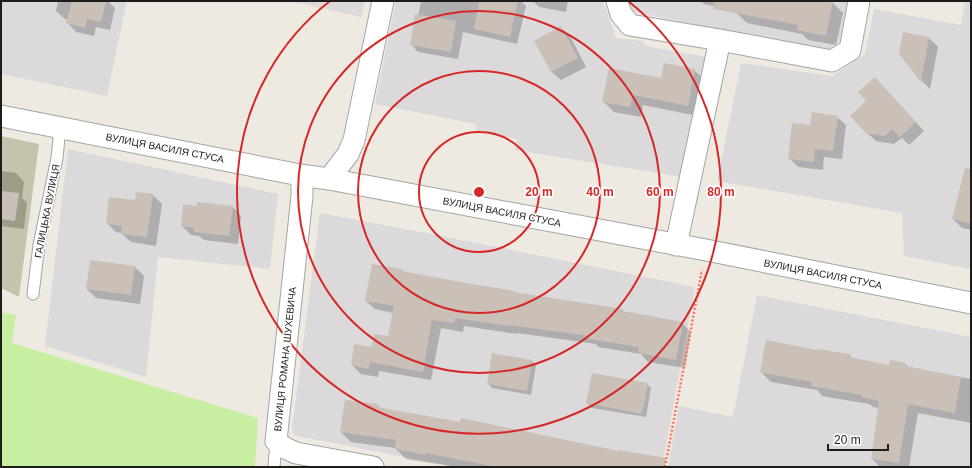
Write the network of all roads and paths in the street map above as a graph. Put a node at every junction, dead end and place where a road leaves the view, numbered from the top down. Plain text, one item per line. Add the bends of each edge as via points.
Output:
1 (382, 1) edge
2 (617, 1) edge
3 (859, 1) edge
4 (720, 40) junction
5 (1, 116) edge
6 (60, 128) junction
7 (300, 175) junction
8 (329, 179) junction
9 (676, 245) junction
10 (706, 250) junction
11 (33, 294) dead end
12 (971, 304) edge
13 (276, 441) junction
14 (274, 467) edge
15 (373, 467) edge
16 (665, 467) edge

1 - 8 street via 354,140 348,154
2 - 4 street via 621,14 630,25
3 - 4 street via 850,50 832,61
4 - 9 street
5 - 6 street, ВУЛИЦЯ ВАСИЛЯ СТУСА
6 - 7 street, ВУЛИЦЯ ВАСИЛЯ СТУСА
6 - 11 lane, ГАЛИЦЬКА ВУЛИЦЯ
7 - 8 street, ВУЛИЦЯ ВАСИЛЯ СТУСА
7 - 13 street, ВУЛИЦЯ РОМАНА ШУХЕВИЧА via 302,196
8 - 9 street, ВУЛИЦЯ ВАСИЛЯ СТУСА
9 - 10 street, ВУЛИЦЯ ВАСИЛЯ СТУСА
10 - 12 street, ВУЛИЦЯ ВАСИЛЯ СТУСА
10 - 16 path
13 - 14 lane
13 - 15 street, ВУЛИЦЯ РОМАНА ШУХЕВИЧА via 296,453

